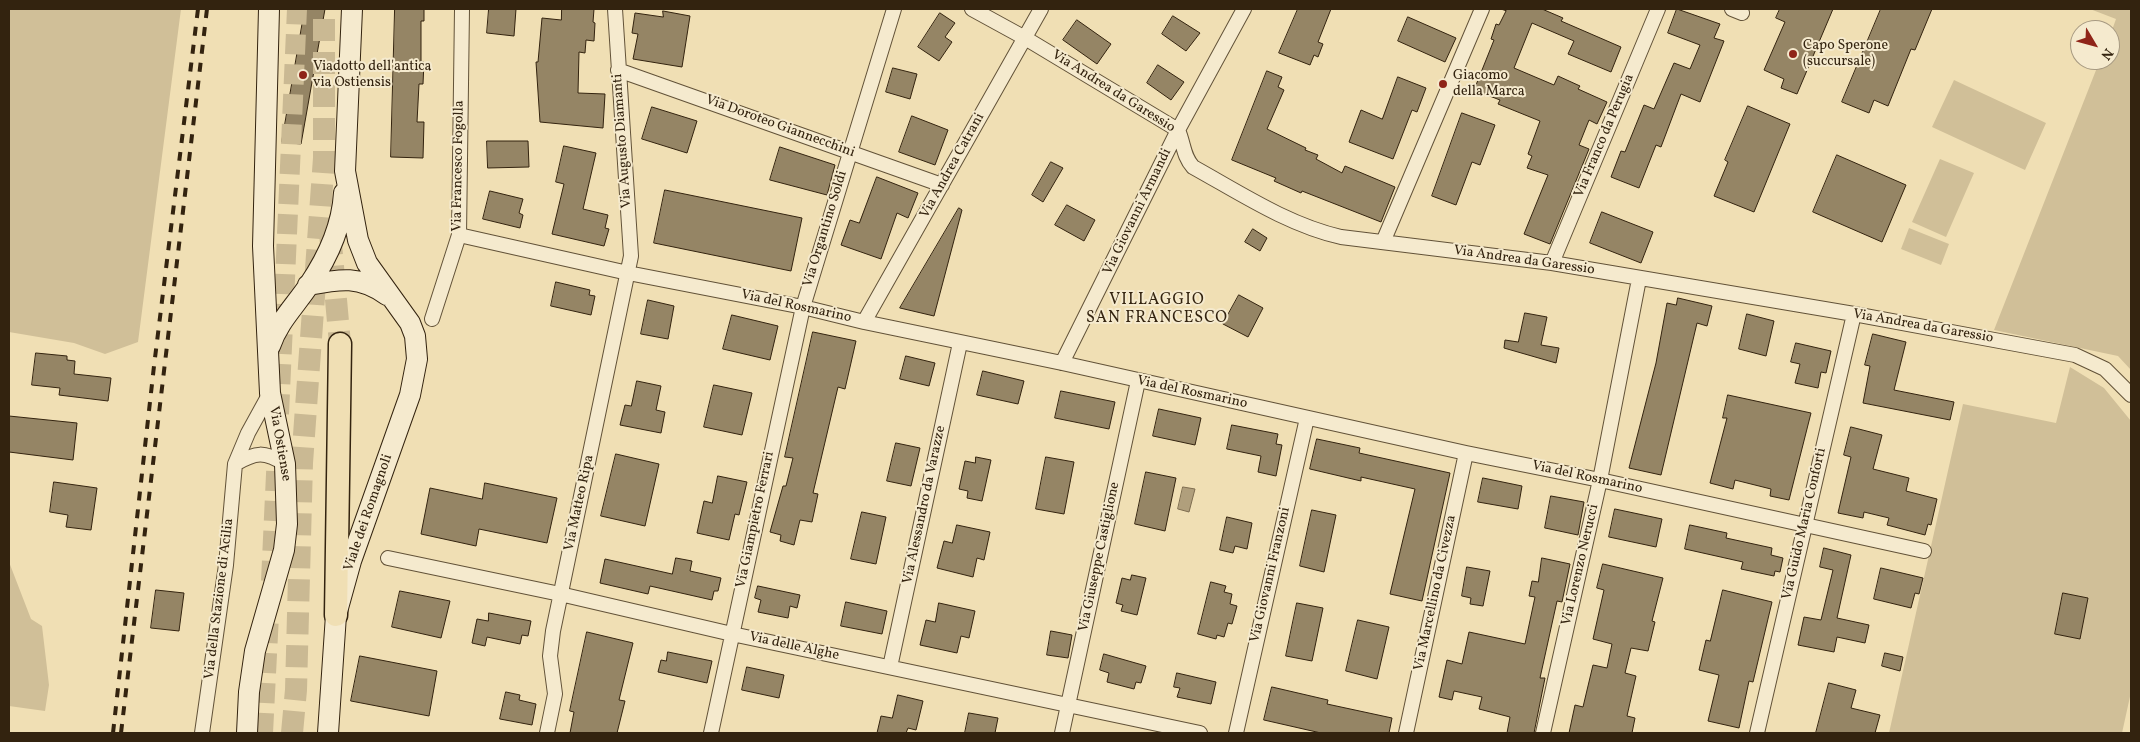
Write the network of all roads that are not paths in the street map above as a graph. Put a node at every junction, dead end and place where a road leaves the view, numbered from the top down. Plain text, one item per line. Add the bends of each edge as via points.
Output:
1 (269, 9) edge
2 (352, 9) edge
3 (462, 9) edge
4 (615, 9) edge
5 (894, 9) edge
6 (972, 9) edge
7 (1041, 9) edge
8 (1244, 9) edge
9 (1482, 9) edge
10 (1658, 9) edge
11 (1024, 38) junction
12 (618, 70) junction
13 (1178, 130) junction
14 (850, 152) junction
15 (345, 171) junction
16 (942, 185) junction
17 (459, 235) junction
18 (1383, 242) junction
19 (1552, 263) junction
20 (628, 273) junction
21 (1640, 279) junction
22 (308, 286) junction
23 (396, 302) junction
24 (802, 307) junction
25 (1854, 314) junction
26 (432, 319) dead end
27 (864, 322) junction
28 (960, 343) junction
29 (340, 344) tunnel mouth
30 (268, 352) junction
31 (1062, 363) junction
32 (1138, 381) junction
33 (270, 392) junction
34 (2131, 395) edge
35 (1307, 418) junction
36 (1466, 453) junction
37 (236, 464) junction
38 (285, 464) junction
39 (1600, 480) junction
40 (1805, 525) junction
41 (1924, 551) dead end
42 (388, 558) dead end
43 (560, 594) junction
44 (336, 615) junction
45 (732, 634) junction
46 (890, 667) junction
47 (1068, 706) junction
48 (202, 733) edge
49 (247, 733) edge
50 (328, 733) edge
51 (547, 733) edge
52 (711, 733) edge
53 (1062, 733) edge
54 (1200, 733) edge
55 (1236, 733) edge
56 (1406, 733) edge
57 (1543, 733) edge
58 (1757, 733) edge

1 - 30 main road via 264,246
2 - 15 main road, Viale dei Romagnoli
3 - 17 street, Via Francesco Fogolla
4 - 12 street, Via Augusto Diamanti
5 - 14 street, Via Organtino Soldi
6 - 11 street, Via Andrea da Garessio
7 - 11 street, Via Andrea Catrani
8 - 13 street, Via Giovanni Armandi
9 - 18 street
10 - 19 street, Via Franco da Perugia
11 - 13 street, Via Andrea da Garessio
11 - 16 street, Via Andrea Catrani
12 - 14 street, Via Doroteo Giannecchini
12 - 20 street, Via Augusto Diamanti via 631,256
13 - 18 street, Via Andrea da Garessio via 1184,154 1193,168 1317,232
13 - 31 street, Via Giovanni Armandi
14 - 16 street, Via Doroteo Giannecchini
14 - 24 street, Via Organtino Soldi
15 - 22 main road, Via Ostiense via 337,232
15 - 23 main road, Viale dei Romagnoli via 363,256
16 - 27 street, Via Andrea Catrani
17 - 20 street, Via del Rosmarino
17 - 26 street, Via Francesco Fogolla
18 - 19 street, Via Andrea da Garessio
19 - 21 street, Via Andrea da Garessio
20 - 24 street, Via del Rosmarino
20 - 43 street, Via Matteo Ripa
21 - 25 street, Via Andrea da Garessio
21 - 39 street, Via Lorenzo Nerucci
22 - 23 main road, Viale dei Romagnoli via 338,280 360,281
22 - 30 main road, Via Ostiense via 277,327
23 - 44 main road, Viale dei Romagnoli via 413,328 417,370 351,561
24 - 27 street, Via del Rosmarino
24 - 45 street, Via Giampietro Ferrari
25 - 34 street, Via Andrea da Garessio via 2075,355 2105,369
25 - 40 street, Via Guido Maria Conforti
27 - 28 street, Via del Rosmarino
28 - 31 street, Via del Rosmarino
28 - 46 street, Via Alessandro da Varazze
29 - 44 main road
30 - 33 main road, Via Ostiense
31 - 32 street, Via del Rosmarino
32 - 35 street, Via del Rosmarino
32 - 47 street, Via Giuseppe Castiglione
33 - 37 street, Via della Stazione di Acilia
33 - 38 main road, Via Ostiense
35 - 36 street, Via del Rosmarino
35 - 55 street, Via Giovanni Franzoni
36 - 39 street, Via del Rosmarino
36 - 56 street, Via Marcellino da Civezza
37 - 38 street via 260,453
37 - 48 street, Via della Stazione di Acilia via 226,565
38 - 49 main road, Via Ostiense via 286,535 256,644
39 - 40 street, Via del Rosmarino
39 - 57 street, Via Lorenzo Nerucci
40 - 41 street, Via del Rosmarino
40 - 58 street, Via Guido Maria Conforti
42 - 43 street, Via delle Alghe
43 - 45 street, Via delle Alghe
43 - 51 street, Via Matteo Ripa via 550,656 555,694
44 - 50 main road, Viale dei Romagnoli
45 - 46 street, Via delle Alghe
45 - 52 street, Via Giampietro Ferrari
46 - 47 street, Via delle Alghe
47 - 53 street, Via Giuseppe Castiglione
47 - 54 street, Via delle Alghe

